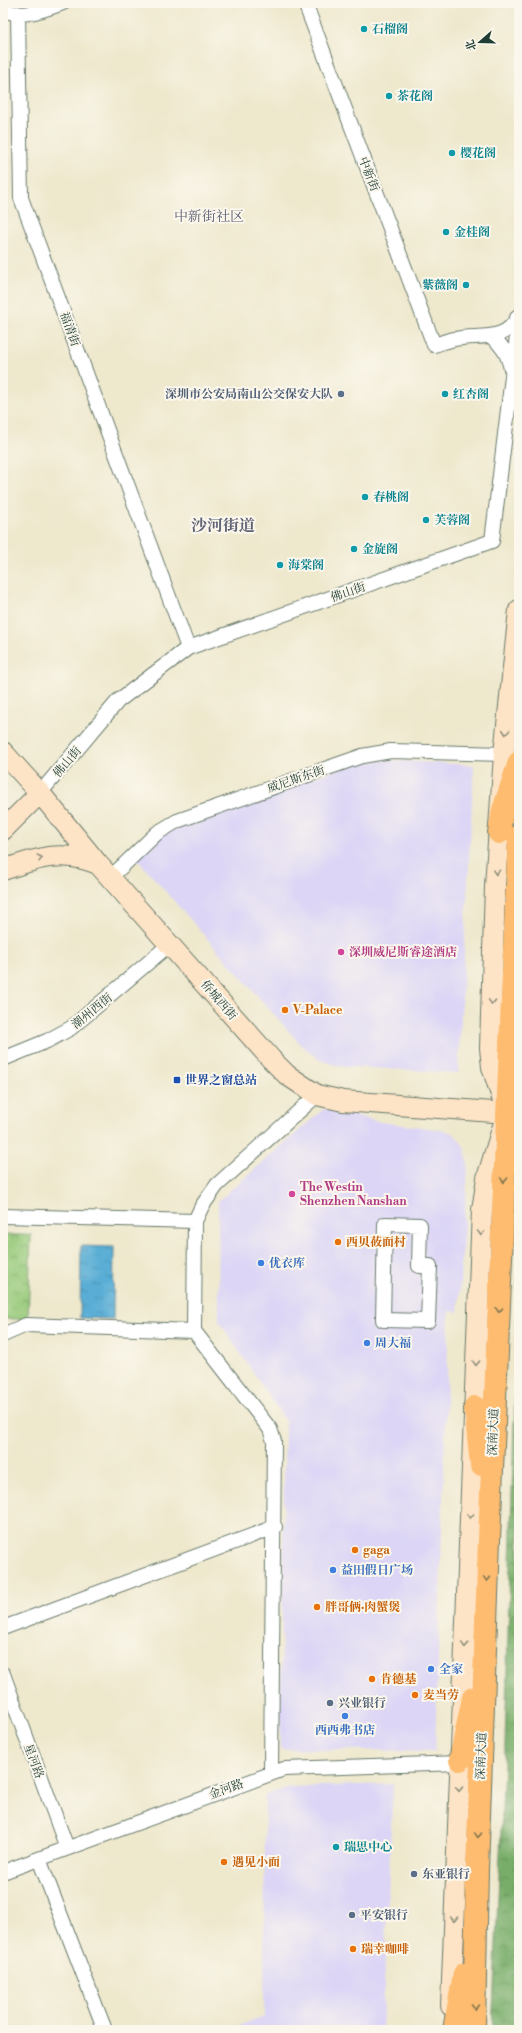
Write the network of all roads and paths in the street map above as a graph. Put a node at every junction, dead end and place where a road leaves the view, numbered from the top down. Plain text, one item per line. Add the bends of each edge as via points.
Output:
1 (62, 3) edge
2 (305, 3) edge
3 (3, 8) edge
4 (18, 14) junction
5 (519, 314) edge
6 (519, 319) edge
7 (491, 336) junction
8 (512, 374) junction
9 (519, 610) edge
10 (188, 648) junction
11 (3, 752) edge
12 (511, 758) edge
13 (40, 793) junction
14 (3, 830) edge
15 (509, 834) edge
16 (3, 870) edge
17 (105, 870) junction
18 (170, 944) junction
19 (3, 1059) edge
20 (317, 1095) junction
21 (507, 1113) junction
22 (3, 1216) edge
23 (195, 1221) junction
24 (385, 1224) joint
25 (3, 1324) edge
26 (26, 1325) junction
27 (194, 1331) junction
28 (3, 1334) edge
29 (475, 1407) junction
30 (275, 1527) junction
31 (489, 1540) junction
32 (3, 1628) edge
33 (485, 1642) junction
34 (3, 1674) edge
35 (460, 1761) junction
36 (271, 1772) junction
37 (67, 1848) junction
38 (39, 1858) junction
39 (477, 1870) junction
40 (3, 1872) edge
41 (104, 2030) edge
42 (450, 2030) edge
43 (454, 2030) edge
44 (474, 2030) edge

1 - 4 street
2 - 7 street, 中新街 via 434,345 455,339
3 - 4 street
4 - 10 street, 福清街 via 21,198
5 - 7 street via 514,325 502,333
6 - 8 street, 佛山街
7 - 8 street via 501,344 508,357
8 - 10 street, 佛山街 via 492,541
9 -> 12 main road
10 - 13 street, 佛山街 via 118,701
11 - 13 main road, 侨城西街
12 - 15 main road, 深南大道 via 503,810
12 - 17 street, 威尼斯东街 via 391,751 362,756 177,822
13 - 14 main road
13 - 17 main road, 侨城西街
15 -> 21 main road, 深南大道
16 -> 17 main road via 54,855 75,856
17 - 18 main road, 侨城西街
18 - 19 street, 潮州西街 via 71,1028
18 - 20 main road, 侨城西街 via 272,1060
20 - 21 main road, 侨城西街 via 343,1101
20 - 23 street via 217,1185
21 -> 29 main road via 488,1178 482,1210
21 -> 31 main road, 深南大道
22 - 23 street
23 - 27 street
24 - 24 street via 383,1320 428,1321 430,1266 419,1266 420,1225
25 - 26 street
26 - 27 street
26 - 28 street
27 - 30 street via 273,1434
29 - 31 main road
29 -> 35 main road
30 - 32 street
30 - 36 street
31 -> 33 main road, 深南大道
33 - 35 main road
33 -> 39 main road, 深南大道
34 - 37 street, 星河路
35 - 36 street, 金河路 via 297,1768
35 -> 42 main road
36 - 37 street, 金河路
37 - 38 street, 金河路
38 - 40 street, 金河路
38 - 41 street
39 - 43 main road
39 -> 44 main road, 深南大道

